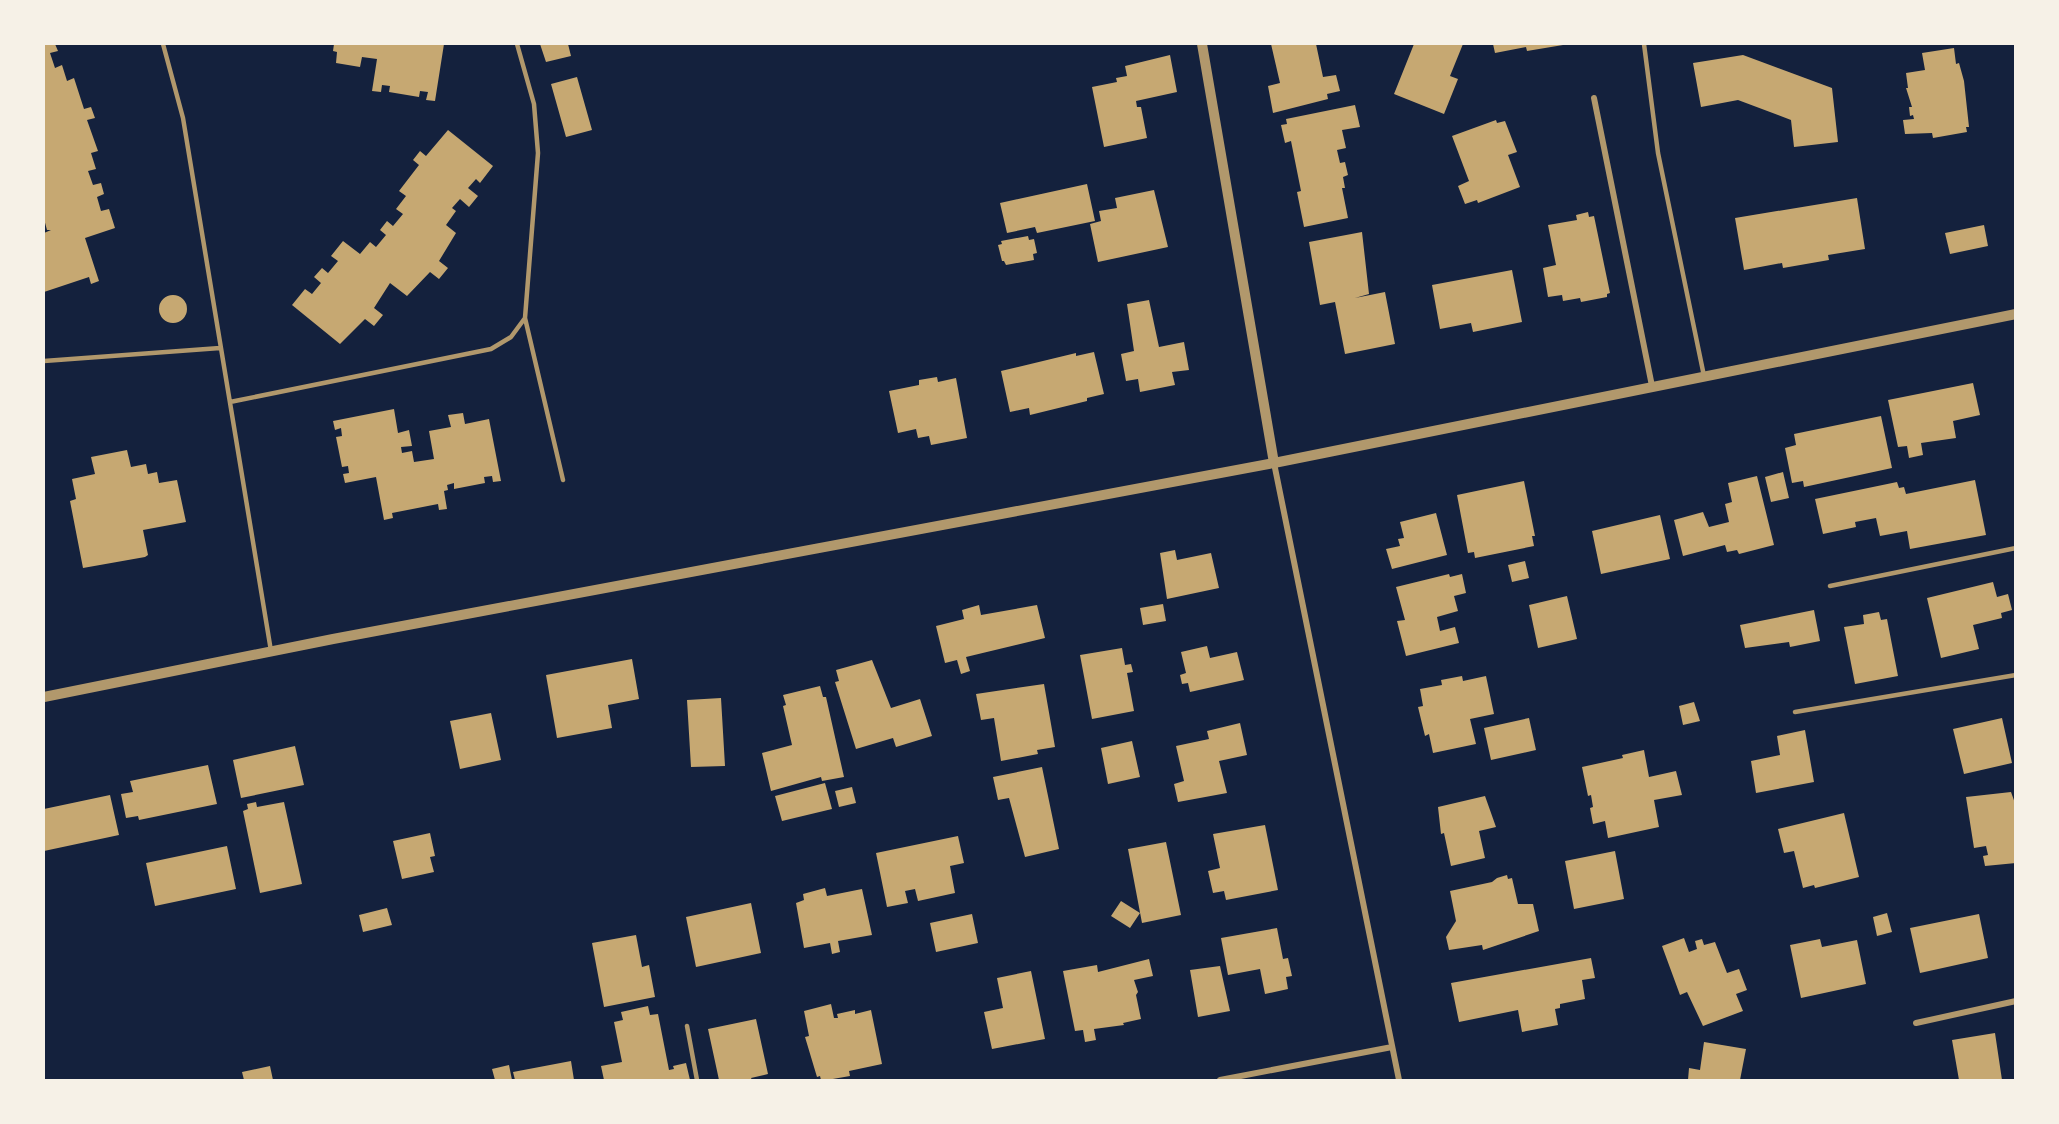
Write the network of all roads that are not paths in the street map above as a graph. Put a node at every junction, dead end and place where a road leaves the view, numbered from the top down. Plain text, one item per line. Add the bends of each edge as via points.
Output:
1 (162, 44) edge
2 (517, 44) edge
3 (1202, 44) edge
4 (1644, 44) edge
5 (1594, 98) dead end
6 (2016, 314) edge
7 (525, 318) junction
8 (220, 348) junction
9 (44, 361) edge
10 (1704, 376) junction
11 (1652, 386) junction
12 (230, 402) junction
13 (1274, 463) junction
14 (563, 480) dead end
15 (2016, 548) edge
16 (1830, 586) dead end
17 (271, 651) junction
18 (2016, 675) edge
19 (44, 697) edge
20 (1795, 712) dead end
21 (2016, 1001) edge
22 (1916, 1023) dead end
23 (687, 1026) dead end
24 (1392, 1047) junction
25 (697, 1080) edge
26 (1220, 1080) edge
27 (1399, 1080) edge

1 - 8 lane via 183,118
2 - 7 lane via 534,104 538,153
3 - 13 street
4 - 10 lane via 1658,153
5 - 11 street
6 - 10 street
7 - 12 lane via 511,337 491,349
7 - 14 lane
8 - 9 lane
8 - 12 lane
10 - 11 street
11 - 13 street
12 - 17 lane
13 - 17 street
13 - 24 street
15 - 16 lane
17 - 19 street
18 - 20 lane
21 - 22 street
23 - 25 lane
24 - 26 street
24 - 27 street

